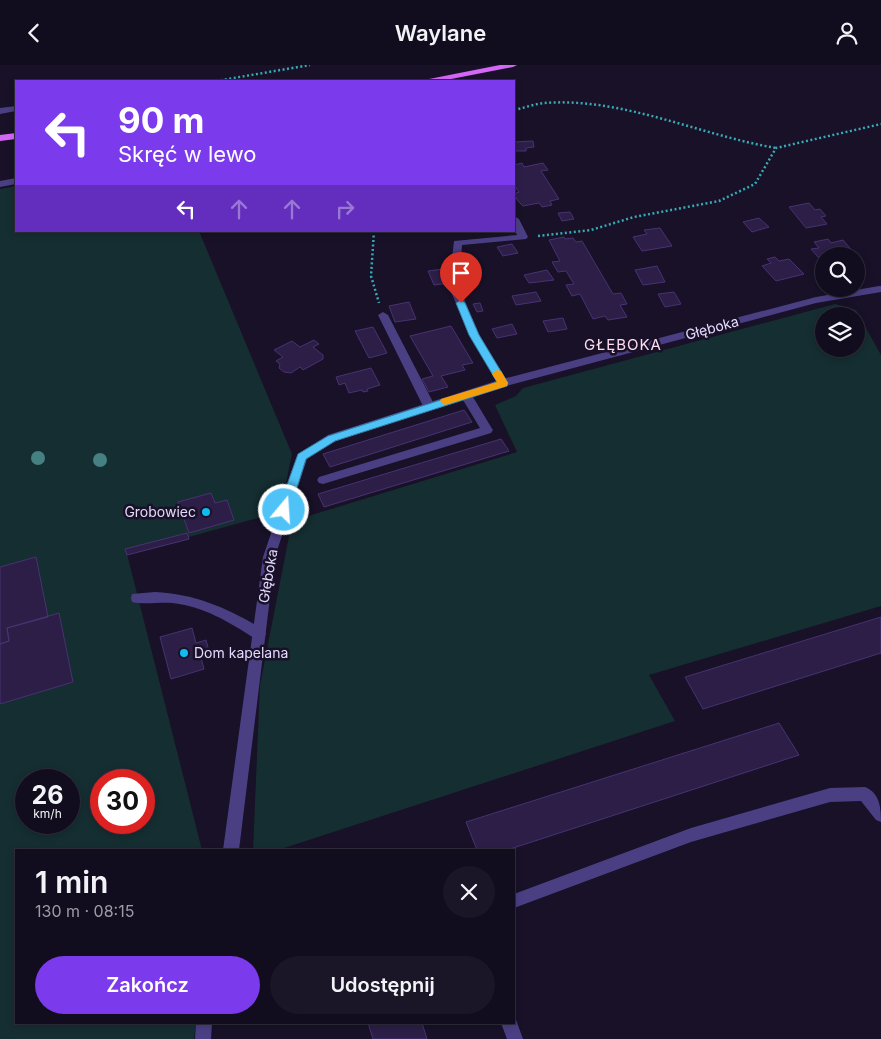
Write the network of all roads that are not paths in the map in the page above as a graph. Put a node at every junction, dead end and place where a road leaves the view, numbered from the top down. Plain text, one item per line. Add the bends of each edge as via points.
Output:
1 (513, 65) edge
2 (434, 80) edge
3 (15, 109) edge
4 (0, 111) edge
5 (15, 136) edge
6 (0, 138) edge
7 (15, 181) edge
8 (0, 184) edge
9 (515, 221) edge
10 (880, 288) edge
11 (383, 315) road end
12 (503, 383) junction
13 (466, 395) junction
14 (429, 406) junction
15 (323, 480) dead end
16 (137, 598) dead end
17 (259, 635) junction
18 (881, 815) edge
19 (230, 849) edge
20 (515, 901) edge
21 (204, 1024) edge
22 (509, 1024) edge
23 (204, 1039) edge
24 (515, 1039) edge

1 - 2 main road
3 - 4 street
5 - 6 main road
7 - 8 street
9 - 12 street via 523,237 457,243 454,287 474,335
10 - 12 street, Głęboka via 816,300
11 - 14 street
12 - 13 street, Głęboka
13 - 14 street, Głęboka
13 - 15 street via 487,430
14 - 17 street, Głęboka via 332,438 302,457 269,557
16 - 17 street via 162,596 186,599 230,616
17 - 19 street, Głęboka
18 - 20 street via 865,794 830,795 691,835
21 - 23 street
22 - 24 street

